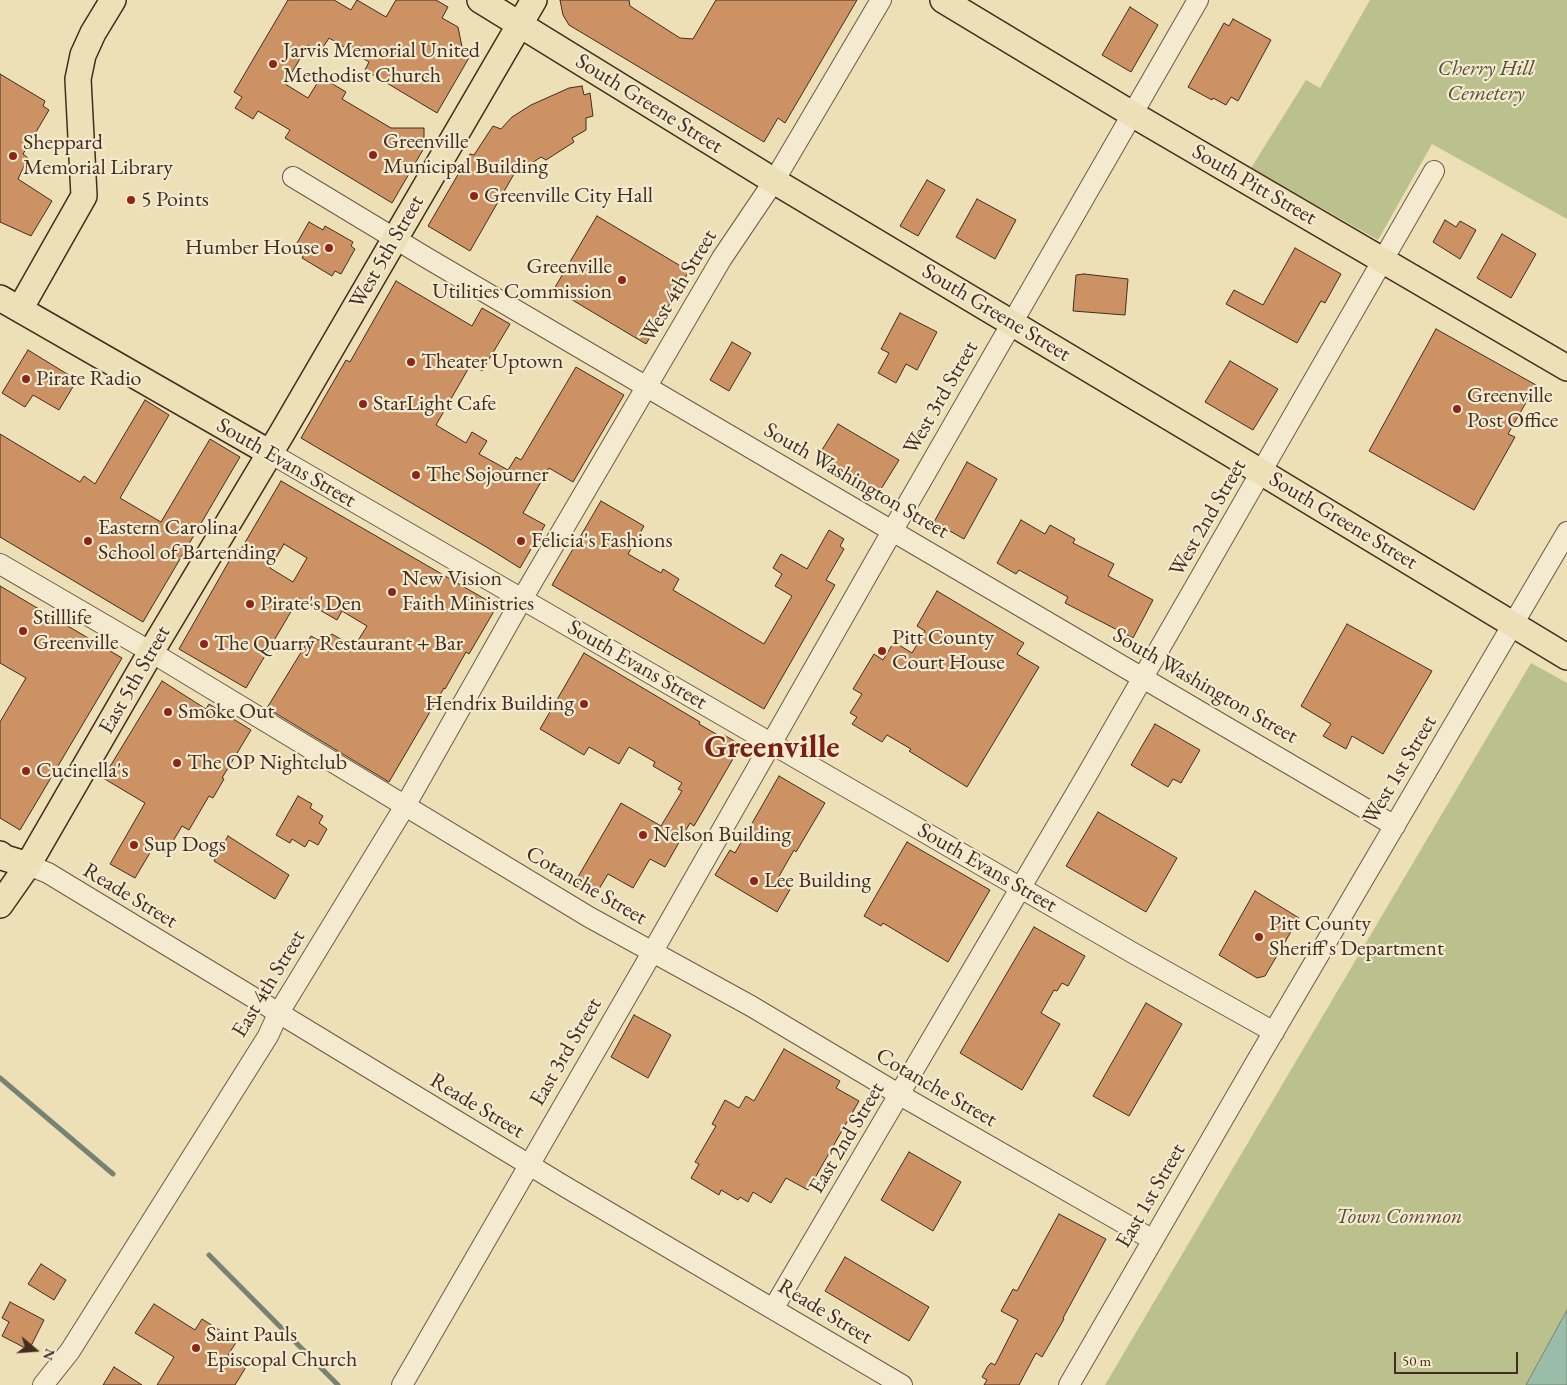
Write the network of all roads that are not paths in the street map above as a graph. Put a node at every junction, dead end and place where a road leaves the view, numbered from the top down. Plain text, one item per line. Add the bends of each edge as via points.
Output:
1 (113, 0) edge
2 (480, 0) edge
3 (534, 0) edge
4 (881, 0) edge
5 (943, 0) edge
6 (1198, 0) edge
7 (520, 24) junction
8 (1132, 114) junction
9 (1434, 171) dead end
10 (293, 177) dead end
11 (774, 181) junction
12 (395, 239) junction
13 (1383, 260) junction
14 (10, 303) edge
15 (1012, 323) junction
16 (1567, 368) edge
17 (646, 386) junction
18 (270, 453) junction
19 (1261, 472) junction
20 (892, 530) junction
21 (1567, 532) edge
22 (0, 564) edge
23 (522, 599) junction
24 (1514, 624) junction
25 (151, 652) junction
26 (1567, 657) edge
27 (1143, 678) junction
28 (771, 743) junction
29 (405, 806) junction
30 (1395, 826) junction
31 (0, 854) edge
32 (28, 865) junction
33 (1020, 887) junction
34 (0, 905) edge
35 (653, 951) junction
36 (278, 1014) junction
37 (1274, 1032) junction
38 (900, 1095) junction
39 (528, 1165) junction
40 (1153, 1240) junction
41 (773, 1309) junction
42 (43, 1385) edge
43 (402, 1385) edge
44 (902, 1385) edge
45 (1068, 1385) edge

1 - 14 main road via 93,33 78,79 84,196
2 - 7 main road, South Greene Street
3 - 7 main road, West 5th Street
4 - 11 street, West 4th Street
5 - 8 main road, South Pitt Street
6 - 8 street, West 3rd Street
7 - 11 main road, South Greene Street
7 - 12 main road, West 5th Street
8 - 13 main road, South Pitt Street
8 - 15 street, West 3rd Street
9 - 13 street, West 2nd Street
10 - 12 street, South Washington Street
11 - 15 main road, South Greene Street
11 - 17 street, West 4th Street via 722,258
12 - 17 street, South Washington Street
12 - 18 main road, West 5th Street
13 - 16 main road, South Pitt Street
13 - 19 street, West 2nd Street
14 - 18 main road, South Evans Street
15 - 19 main road, South Greene Street
15 - 20 street, West 3rd Street
17 - 20 street, South Washington Street
17 - 23 street, West 4th Street
18 - 23 street, South Evans Street
18 - 25 main road, East 5th Street
19 - 24 main road, South Greene Street
19 - 27 street, West 2nd Street
20 - 27 street, South Washington Street
20 - 28 street, West 3rd Street
21 - 24 street, West 1st Street
22 - 25 street, Cotanche Street
23 - 28 street, South Evans Street
23 - 29 street, East 4th Street
24 - 26 main road, South Greene Street
24 - 30 street, West 1st Street
25 - 29 street, Cotanche Street
25 - 32 main road, East 5th Street
27 - 30 street, South Washington Street
27 - 33 street, West 2nd Street
28 - 33 street, South Evans Street
28 - 35 street, East 3rd Street
29 - 35 street, Cotanche Street via 589,917
29 - 36 street, East 4th Street
30 - 37 street, West 1st Street
31 - 32 main road
32 - 34 main road, East 5th Street
32 - 36 street, Reade Street via 48,873
33 - 37 street, South Evans Street
33 - 38 street, East 2nd Street
35 - 38 street, Cotanche Street
35 - 39 street, East 3rd Street
36 - 39 street, Reade Street
36 - 42 street, East 4th Street via 268,1036 70,1351
37 - 40 street, East 1st Street
38 - 40 street, Cotanche Street
38 - 41 street, East 2nd Street
39 - 41 street, Reade Street
39 - 43 street, East 3rd Street
40 - 45 street, East 1st Street
41 - 44 street, Reade Street

